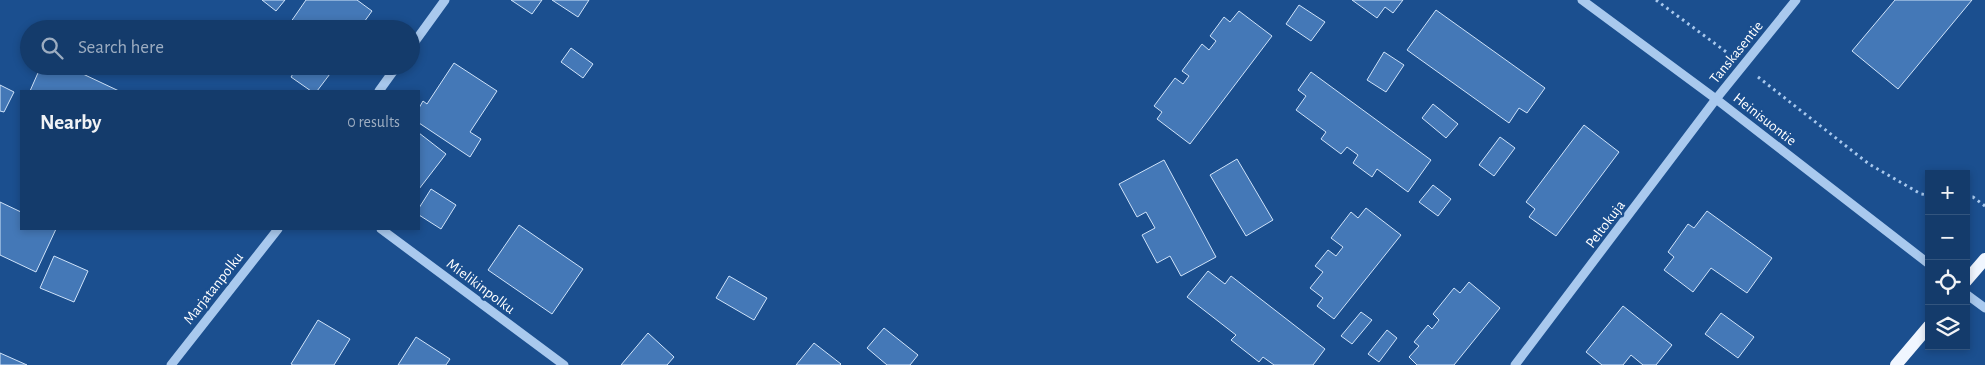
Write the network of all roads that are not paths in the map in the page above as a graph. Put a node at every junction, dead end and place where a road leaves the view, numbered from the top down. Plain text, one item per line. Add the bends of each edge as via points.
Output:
1 (432, 0) edge
2 (1582, 0) edge
3 (1796, 0) edge
4 (443, 3) edge
5 (420, 35) edge
6 (391, 75) edge
7 (381, 90) edge
8 (1716, 99) junction
9 (277, 230) edge
10 (382, 230) edge
11 (1985, 259) edge
12 (1925, 261) edge
13 (1970, 276) edge
14 (1970, 297) edge
15 (1985, 308) edge
16 (1925, 331) edge
17 (171, 365) edge
18 (564, 365) edge
19 (1514, 365) edge
20 (1896, 365) edge

1 - 4 street
2 - 8 street, Heinisuontie
3 - 8 street, Tanskasentie
4 - 5 street
6 - 7 street
8 - 12 street, Heinisuontie
8 - 19 street, Peltokuja
9 - 17 street, Marjatanpolku
10 - 18 street, Mielikinpolku
11 - 13 main road
14 - 15 street
16 - 20 main road

